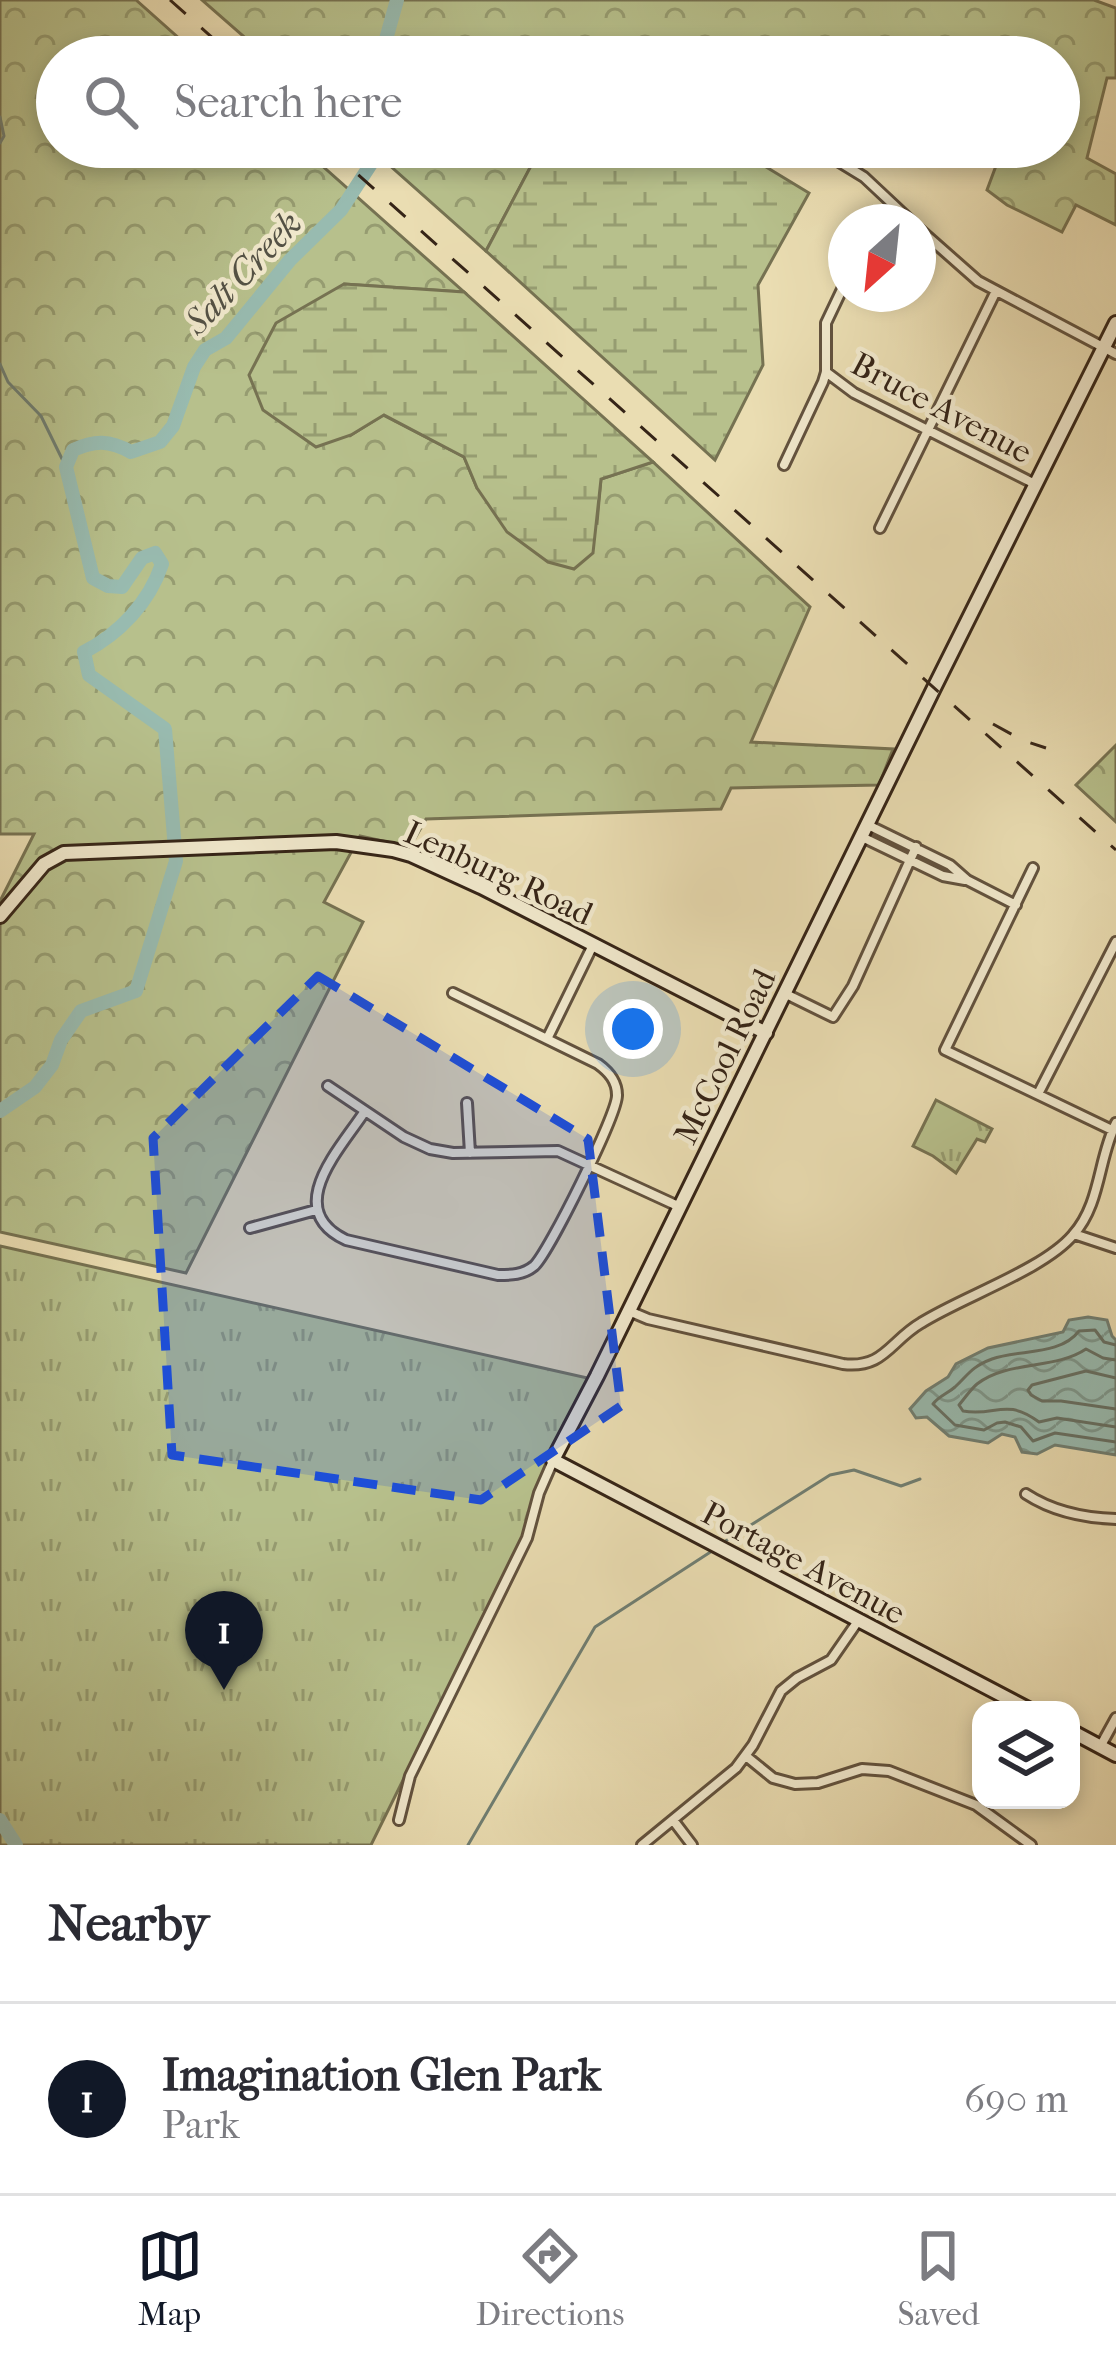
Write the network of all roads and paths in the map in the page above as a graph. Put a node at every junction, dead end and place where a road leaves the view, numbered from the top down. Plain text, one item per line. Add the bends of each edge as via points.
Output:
1 (849, 168) edge
2 (892, 204) edge
3 (936, 245) edge
4 (996, 291) junction
5 (831, 312) edge
6 (1116, 322) edge
7 (1110, 350) edge
8 (826, 372) junction
9 (927, 429) junction
10 (784, 465) dead end
11 (1035, 484) junction
12 (880, 528) dead end
13 (865, 831) junction
14 (916, 848) junction
15 (910, 860) junction
16 (1033, 868) dead end
17 (967, 880) junction
18 (1016, 905) junction
19 (0, 916) edge
20 (1116, 942) edge
21 (593, 945) junction
22 (454, 993) dead end
23 (786, 994) junction
24 (766, 1033) junction
25 (547, 1039) junction
26 (328, 1086) dead end
27 (1038, 1094) junction
28 (467, 1103) dead end
29 (365, 1111) junction
30 (1114, 1127) edge
31 (470, 1153) junction
32 (589, 1164) junction
33 (680, 1207) junction
34 (316, 1210) junction
35 (250, 1228) dead end
36 (1074, 1234) junction
37 (1116, 1248) edge
38 (628, 1311) junction
39 (553, 1460) junction
40 (1026, 1494) dead end
41 (1116, 1519) edge
42 (858, 1622) junction
43 (1012, 1701) edge
44 (1116, 1718) edge
45 (1080, 1736) edge
46 (1100, 1747) junction
47 (1116, 1755) edge
48 (746, 1756) junction
49 (399, 1820) dead end
50 (673, 1820) junction
51 (642, 1845) edge
52 (692, 1845) edge
53 (1030, 1845) edge

1 - 2 street
3 - 4 street
4 - 7 street
4 - 9 street
5 - 8 street
6 - 7 street, McCool Road
7 - 11 street, McCool Road
8 - 9 street, Bruce Avenue
8 - 10 street
9 - 11 street, Bruce Avenue
9 - 12 street
11 - 13 street, McCool Road
13 - 14 street
13 - 15 street
13 - 23 street, McCool Road
14 - 15 street
14 - 17 street
15 - 17 street
15 - 23 street via 833,1017
16 - 18 street
17 - 18 street
18 - 27 street via 946,1050
19 - 21 street, Lenburg Road via 44,864 74,851 337,842 411,855
20 - 27 street
21 - 24 street, Lenburg Road
21 - 25 street
22 - 25 street
23 - 24 street, McCool Road
24 - 33 street, McCool Road
25 - 32 street via 603,1068 617,1089
26 - 29 street
27 - 30 street
28 - 31 street
29 - 31 street via 418,1144
29 - 34 street via 319,1183
30 - 36 street
31 - 32 street via 547,1150
32 - 33 street
32 - 34 street via 540,1259 518,1274 346,1240
33 - 38 street, McCool Road
34 - 35 street
36 - 37 street
36 - 38 street via 1049,1256 914,1327 867,1365
38 - 39 street, McCool Road
39 - 42 street, Portage Avenue
39 - 49 street, McCool Road via 527,1538 410,1776
40 - 41 street
42 - 43 street, Portage Avenue
42 - 48 street via 831,1660 781,1691
44 - 46 street
45 - 46 street
46 - 47 street
48 - 50 street
48 - 53 street via 795,1784 889,1771 976,1805
50 - 51 street
50 - 52 street

